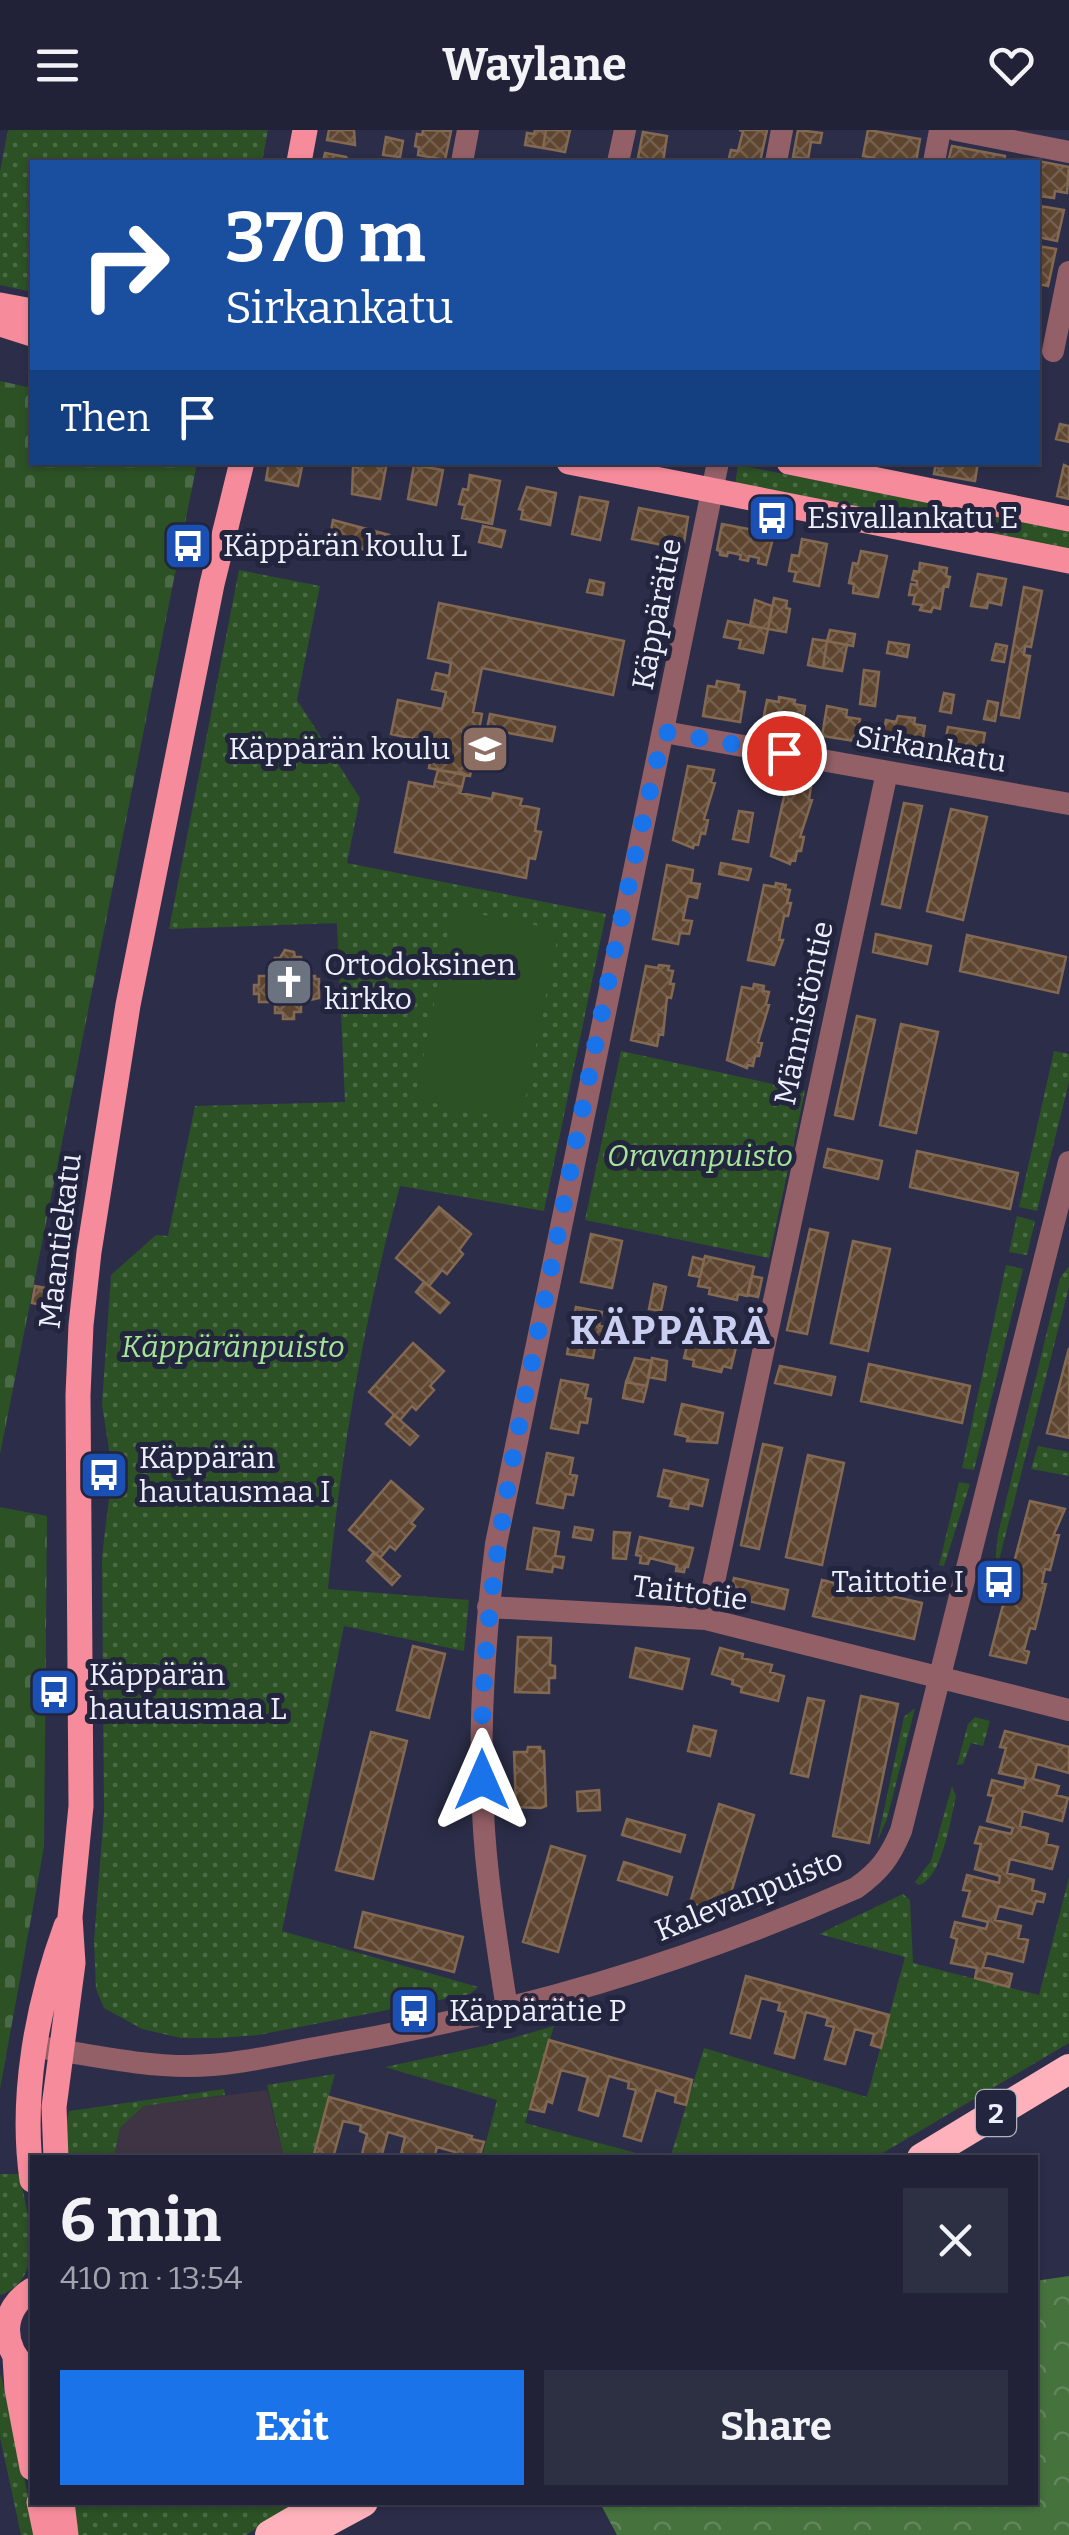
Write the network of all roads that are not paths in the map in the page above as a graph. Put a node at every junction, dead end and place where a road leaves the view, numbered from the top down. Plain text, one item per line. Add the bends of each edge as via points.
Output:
1 (305, 130) edge
2 (468, 130) edge
3 (625, 130) edge
4 (782, 130) edge
5 (940, 130) edge
6 (956, 130) edge
7 (1069, 152) edge
8 (298, 160) edge
9 (462, 160) edge
10 (618, 160) edge
11 (776, 160) edge
12 (934, 160) edge
13 (1069, 272) edge
14 (0, 305) edge
15 (30, 311) edge
16 (0, 324) edge
17 (30, 333) edge
18 (1053, 351) edge
19 (224, 465) edge
20 (241, 465) edge
21 (603, 465) edge
22 (805, 465) edge
23 (715, 475) edge
24 (1069, 519) edge
25 (1069, 561) edge
26 (212, 584) junction
27 (664, 732) junction
28 (887, 772) junction
29 (1069, 804) edge
30 (1069, 1162) edge
31 (1059, 1248) edge
32 (488, 1607) junction
33 (706, 1619) junction
34 (939, 1677) junction
35 (1069, 1710) edge
36 (507, 2009) junction
37 (48, 2048) junction
38 (1069, 2070) edge
39 (56, 2155) edge
40 (927, 2155) edge
41 (30, 2167) edge
42 (22, 2296) edge
43 (14, 2355) edge
44 (30, 2458) edge
45 (40, 2505) edge
46 (62, 2505) edge
47 (320, 2505) edge
48 (357, 2505) edge
49 (46, 2535) edge
50 (66, 2535) edge
51 (270, 2535) edge
52 (302, 2535) edge

1 - 8 main road
2 - 9 street
3 - 10 street
4 - 11 street
5 - 12 street
6 - 7 street
13 - 18 street
14 - 15 main road
16 - 17 main road
19 - 26 main road, Maantiekatu
20 - 26 main road, Maantiekatu
21 - 23 main road
22 - 24 main road
23 - 25 main road
23 - 27 street, Käppärätie
26 - 37 main road, Maantiekatu via 128,1005 88,1252 80,1325 81,1806 70,1917 73,1964
27 - 28 street, Sirkankatu
27 - 32 street, Käppärätie via 523,1403
28 - 29 street, Sirkankatu
28 - 33 street, Männistöntie
30 - 31 street, Kalevanpuisto
31 - 34 street, Kalevanpuisto
32 - 33 street, Taittotie
32 - 36 street, Käppärätie via 483,1812
33 - 34 street, Taittotie
34 - 35 street, Taittotie
34 - 36 street, Kalevanpuisto via 901,1831 878,1872 856,1888 698,1953
36 - 37 street, Kalevanpuisto via 191,2066
37 - 39 main road, Maantiekatu
37 - 41 main road, Maantiekatu via 28,2108
38 - 40 highway, 2
42 - 43 main road via 8,2318
43 - 44 main road
45 - 49 main road
46 - 50 main road
47 - 51 highway
48 - 52 highway

